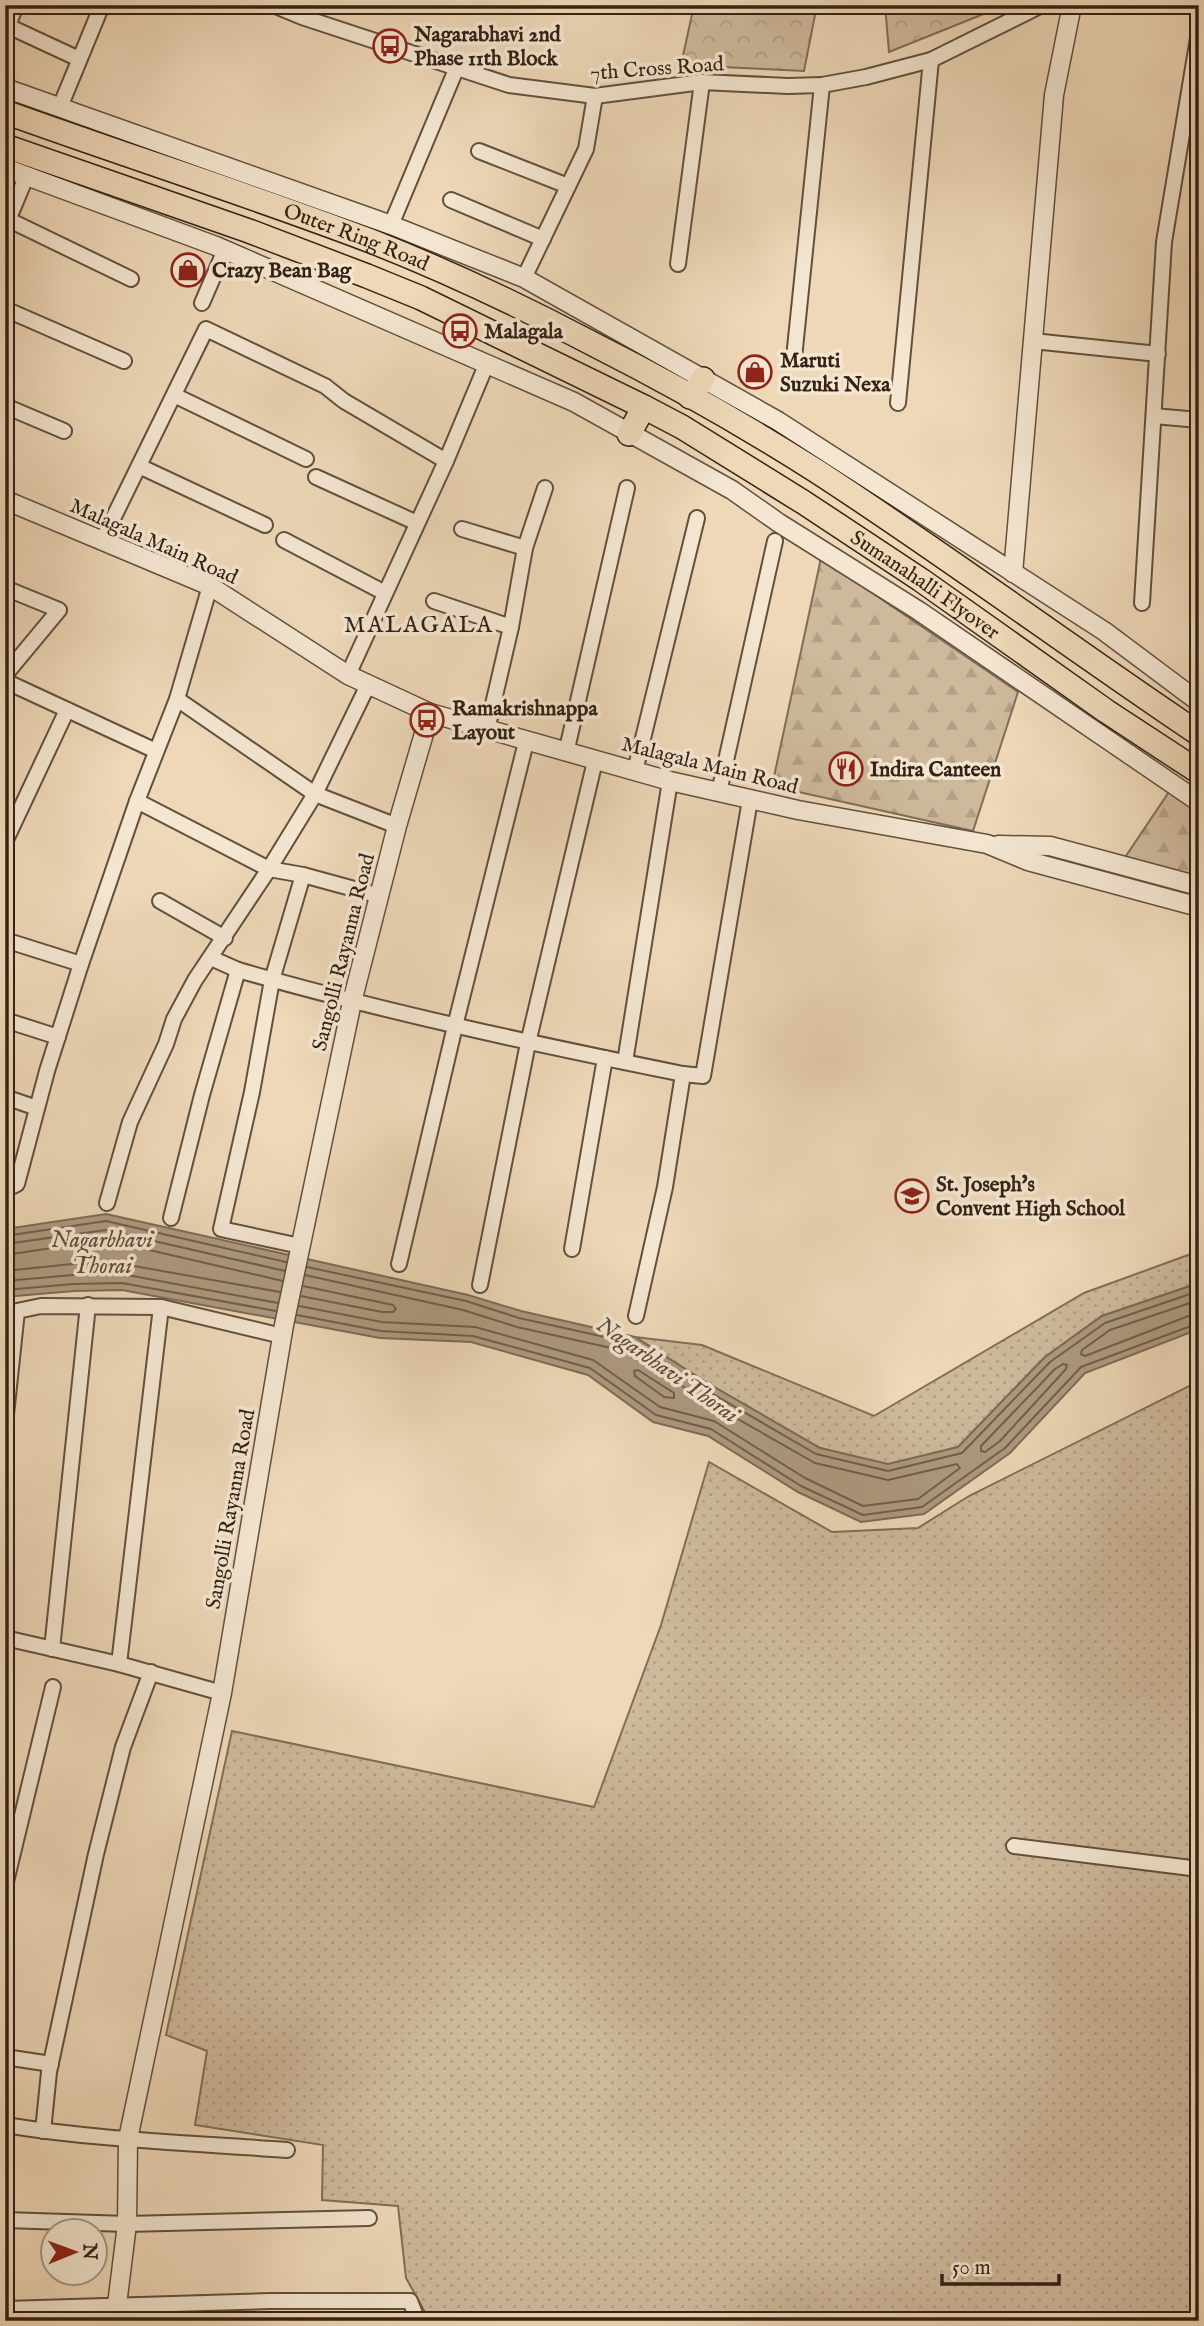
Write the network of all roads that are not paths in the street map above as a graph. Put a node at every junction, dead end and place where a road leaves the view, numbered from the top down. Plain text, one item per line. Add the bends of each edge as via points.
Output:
1 (16, 5) edge
2 (102, 5) edge
3 (273, 5) edge
4 (1042, 5) edge
5 (1072, 5) edge
6 (304, 11) edge
7 (7, 26) edge
8 (1199, 32) edge
9 (79, 60) junction
10 (931, 60) junction
11 (457, 67) junction
12 (702, 82) junction
13 (822, 85) junction
14 (5, 88) edge
15 (595, 96) junction
16 (60, 107) junction
17 (5, 113) edge
18 (5, 146) edge
19 (479, 151) dead end
20 (5, 168) edge
21 (27, 175) junction
22 (568, 187) junction
23 (451, 200) dead end
24 (6, 221) edge
25 (391, 225) junction
26 (542, 239) junction
27 (225, 250) junction
28 (678, 264) dead end
29 (524, 278) junction
30 (131, 279) dead end
31 (202, 303) dead end
32 (5, 309) edge
33 (1033, 341) junction
34 (1158, 354) junction
35 (794, 358) dead end
36 (124, 361) dead end
37 (487, 363) junction
38 (696, 388) junction
39 (174, 395) junction
40 (898, 403) dead end
41 (5, 406) edge
42 (644, 407) junction
43 (1154, 416) junction
44 (1199, 420) edge
45 (64, 431) dead end
46 (629, 433) junction
47 (306, 459) dead end
48 (446, 461) junction
49 (139, 466) junction
50 (316, 477) dead end
51 (545, 488) dead end
52 (627, 488) dead end
53 (5, 500) edge
54 (697, 518) dead end
55 (417, 523) junction
56 (265, 525) dead end
57 (461, 529) dead end
58 (284, 540) dead end
59 (102, 541) junction
60 (775, 541) dead end
61 (526, 548) junction
62 (1013, 573) junction
63 (209, 586) junction
64 (5, 588) edge
65 (385, 593) junction
66 (434, 601) dead end
67 (1142, 603) dead end
68 (511, 627) junction
69 (5, 675) edge
70 (348, 675) junction
71 (5, 681) edge
72 (368, 685) junction
73 (177, 699) junction
74 (1199, 702) edge
75 (67, 710) junction
76 (430, 712) junction
77 (487, 730) junction
78 (1199, 734) edge
79 (526, 741) junction
80 (156, 751) junction
81 (566, 753) junction
82 (595, 761) junction
83 (635, 771) junction
84 (1199, 772) edge
85 (670, 781) junction
86 (719, 792) junction
87 (315, 794) junction
88 (750, 800) junction
89 (137, 801) junction
90 (1199, 802) edge
91 (397, 826) junction
92 (5, 842) edge
93 (987, 844) junction
94 (269, 869) junction
95 (303, 875) junction
96 (1199, 886) edge
97 (380, 895) junction
98 (160, 901) dead end
99 (1199, 907) edge
100 (225, 938) junction
101 (5, 940) edge
102 (211, 958) junction
103 (81, 964) junction
104 (238, 970) junction
105 (272, 979) junction
106 (352, 1002) junction
107 (5, 1020) edge
108 (455, 1026) junction
109 (58, 1037) junction
110 (528, 1043) junction
111 (605, 1058) junction
112 (625, 1062) junction
113 (683, 1074) junction
114 (5, 1097) edge
115 (37, 1108) junction
116 (5, 1184) edge
117 (107, 1203) dead end
118 (171, 1218) dead end
119 (572, 1249) dead end
120 (299, 1250) junction
121 (400, 1264) dead end
122 (480, 1285) dead end
123 (88, 1305) junction
124 (160, 1307) junction
125 (11, 1312) edge
126 (636, 1316) dead end
127 (283, 1330) junction
128 (5, 1424) edge
129 (5, 1638) edge
130 (52, 1649) junction
131 (119, 1664) junction
132 (151, 1672) junction
133 (53, 1687) dead end
134 (222, 1693) junction
135 (1014, 1846) dead end
136 (1199, 1869) edge
137 (5, 1886) edge
138 (5, 2057) edge
139 (51, 2064) junction
140 (5, 2125) edge
141 (43, 2131) junction
142 (128, 2139) junction
143 (287, 2150) dead end
144 (369, 2218) dead end
145 (5, 2220) edge
146 (127, 2224) junction
147 (5, 2309) edge
148 (116, 2314) edge
149 (418, 2321) edge

1 - 7 street
2 - 9 street
3 - 6 street, 7th Cross Road
4 - 10 street, 7th Cross Road
5 - 33 street via 1054,95
6 - 11 street, 7th Cross Road
7 - 9 street
8 - 34 street via 1164,242
9 - 16 street
10 - 13 street, 7th Cross Road
10 - 40 street
11 - 15 street, 7th Cross Road via 509,85
11 - 25 street
12 - 13 street, 7th Cross Road
12 - 15 street, 7th Cross Road
12 - 28 street
13 - 35 street
14 - 16 street
15 - 22 street via 586,149
16 - 25 street
17 - 38 highway, Outer Ring Road via 257,198 432,266
18 - 42 highway, Outer Ring Road via 421,298
19 - 22 street
20 - 21 street
21 - 24 street
21 - 27 street
22 - 26 street
23 - 26 street
24 - 30 street
25 - 29 street
26 - 29 street
27 - 31 street
27 - 37 street
29 - 38 street
32 - 36 street
33 - 34 street
33 - 62 street
34 - 43 street
37 - 46 street
37 - 48 street
38 - 62 street via 778,421
38 - 78 highway, Sumanahalli Flyover via 739,424 979,580
39 - 47 street
39 - 48 street via 205,329 326,386
39 - 49 street
41 - 45 street
42 - 46 highway
42 - 84 highway, Sumanahalli Flyover via 922,580
43 - 44 street
43 - 67 street
46 - 90 street via 732,489
48 - 55 street
49 - 56 street
49 - 59 street
50 - 55 street
51 - 61 street
52 - 81 street
53 - 59 street, Malagala Main Road
54 - 83 street
55 - 65 street
57 - 61 street
58 - 65 street
59 - 63 street, Malagala Main Road
60 - 86 street
61 - 68 street
62 - 74 street via 1104,631
63 - 70 street, Malagala Main Road
63 - 73 street
64 - 69 street via 59,610
65 - 70 street
66 - 68 street
68 - 77 street
70 - 72 street, Malagala Main Road
71 - 75 street
72 - 76 street, Malagala Main Road
72 - 87 street
73 - 80 street
73 - 87 street
75 - 80 street
75 - 92 street
76 - 77 street, Malagala Main Road
76 - 91 street, Sangolli Rayanna Road
77 - 79 street, Malagala Main Road
79 - 81 street, Malagala Main Road
79 - 108 street
80 - 89 street
81 - 82 street, Malagala Main Road
82 - 83 street, Malagala Main Road
82 - 110 street
83 - 85 street, Malagala Main Road
85 - 86 street, Malagala Main Road
85 - 112 street
86 - 88 street, Malagala Main Road
87 - 91 street
87 - 94 street
88 - 93 street, Malagala Main Road
88 - 113 street via 703,1076
89 - 94 street
89 - 103 street
91 - 97 street, Sangolli Rayanna Road
93 - 96 street via 1050,846
93 - 99 street, Malagala Main Road via 1028,861
94 - 95 street
94 - 100 street
95 - 97 street
95 - 105 street
97 - 106 street, Sangolli Rayanna Road
98 - 100 street
100 - 102 street
101 - 103 street
102 - 104 street
102 - 117 street via 174,1019 130,1122
103 - 109 street
104 - 105 street
104 - 118 street
105 - 106 street
105 - 120 street via 221,1229
106 - 108 street
106 - 120 street, Sangolli Rayanna Road
107 - 109 street
108 - 110 street
108 - 121 street
109 - 115 street
110 - 111 street
110 - 122 street
111 - 112 street
111 - 119 street
112 - 113 street
113 - 126 street via 665,1187
114 - 115 street
115 - 116 street via 17,1184
120 - 127 street, Sangolli Rayanna Road
123 - 124 street
123 - 125 street
123 - 130 street
124 - 127 street
124 - 131 street
125 - 128 street
127 - 134 street, Sangolli Rayanna Road
129 - 130 street
130 - 131 street
131 - 132 street
132 - 134 street
132 - 139 street via 109,1801
133 - 137 street
134 - 142 street, Sangolli Rayanna Road
135 - 136 street
138 - 139 street
139 - 141 street
140 - 141 street
141 - 142 street
142 - 143 street
142 - 146 street, Sangolli Rayanna Road
144 - 146 street
145 - 146 street
146 - 148 street, Sangolli Rayanna Road
147 - 148 street
148 - 149 street via 270,2301 410,2301

